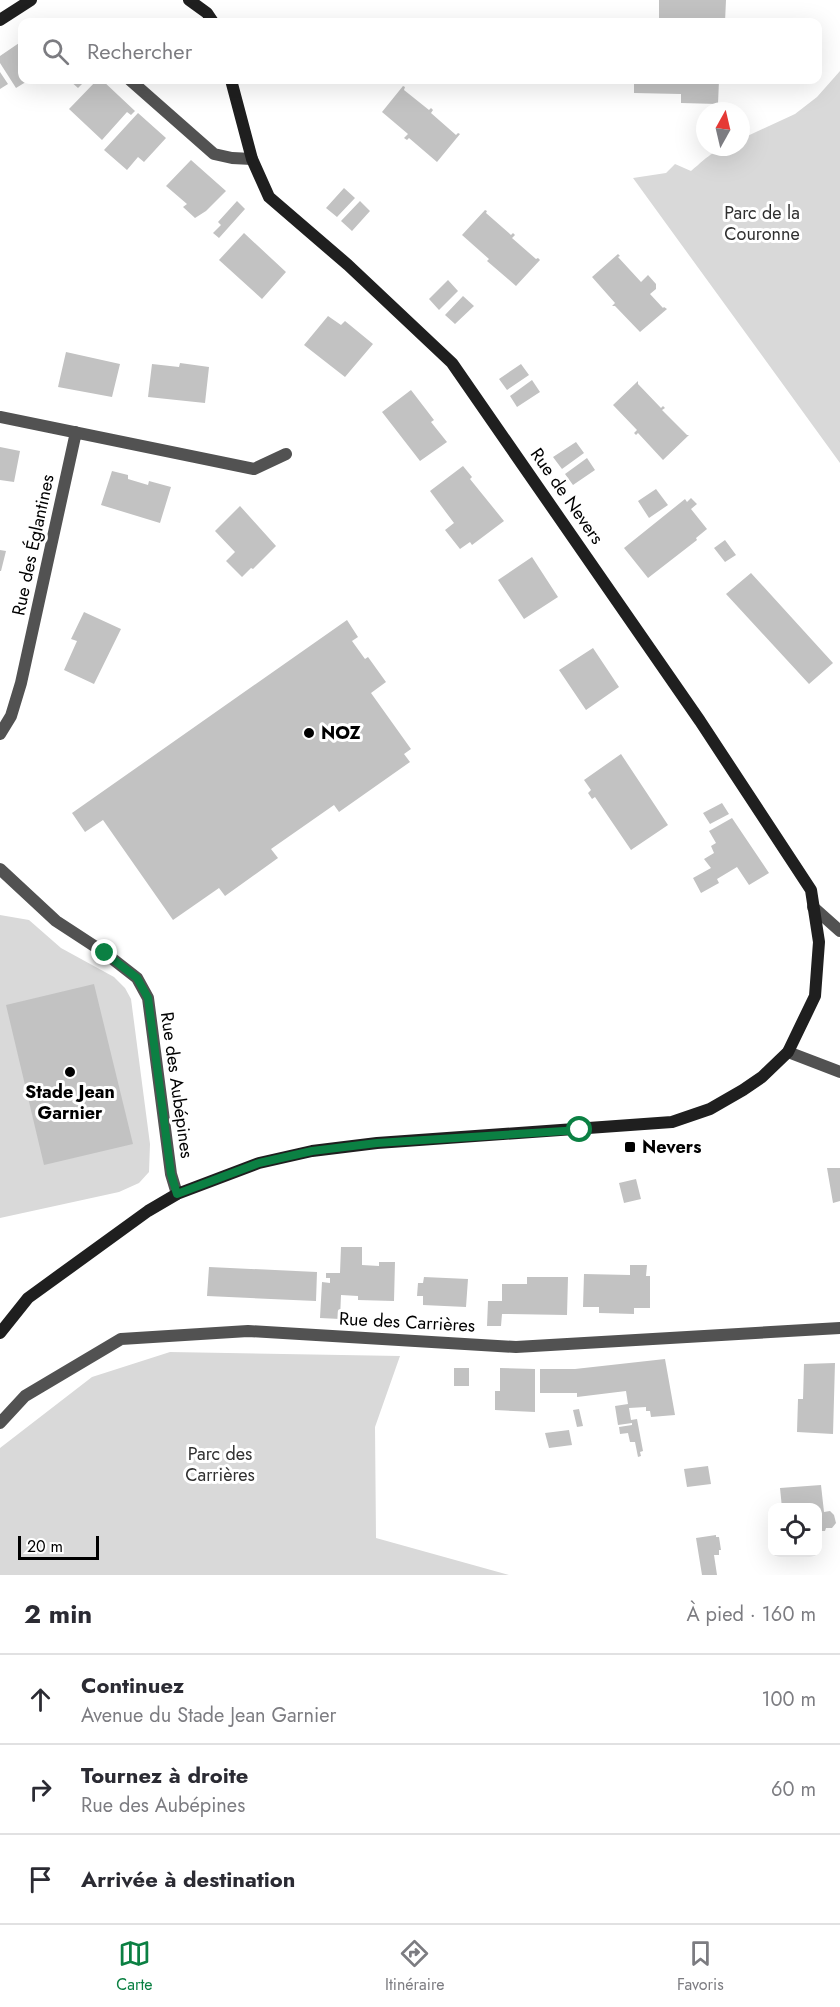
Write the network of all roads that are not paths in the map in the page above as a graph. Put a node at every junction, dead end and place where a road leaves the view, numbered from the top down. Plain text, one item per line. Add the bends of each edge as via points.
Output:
1 (31, 0) edge
2 (189, 0) edge
3 (210, 18) edge
4 (0, 20) edge
5 (135, 84) edge
6 (232, 84) edge
7 (252, 159) junction
8 (0, 417) edge
9 (76, 432) junction
10 (286, 454) dead end
11 (0, 734) edge
12 (0, 869) edge
13 (813, 907) junction
14 (840, 931) edge
15 (788, 1052) junction
16 (840, 1072) edge
17 (177, 1194) junction
18 (840, 1328) edge
19 (0, 1334) edge
20 (0, 1423) edge

1 - 4 main road
2 - 3 main road
5 - 7 street via 214,154
6 - 7 main road, Rue de Nevers
7 - 13 main road, Rue de Nevers via 269,197 453,363 700,721 811,890
8 - 9 street
9 - 10 street via 254,469
9 - 11 street, Rue des Églantines via 21,683 11,716
12 - 17 street, Rue des Aubépines via 56,921 137,978 148,998 171,1174
13 - 14 street
13 - 15 main road via 819,942 815,996
15 - 16 street
15 - 17 main road via 743,1090 672,1122 312,1151 259,1163
17 - 19 main road via 28,1298
18 - 20 street, Rue des Carrières via 516,1347 248,1331 121,1339 25,1396

